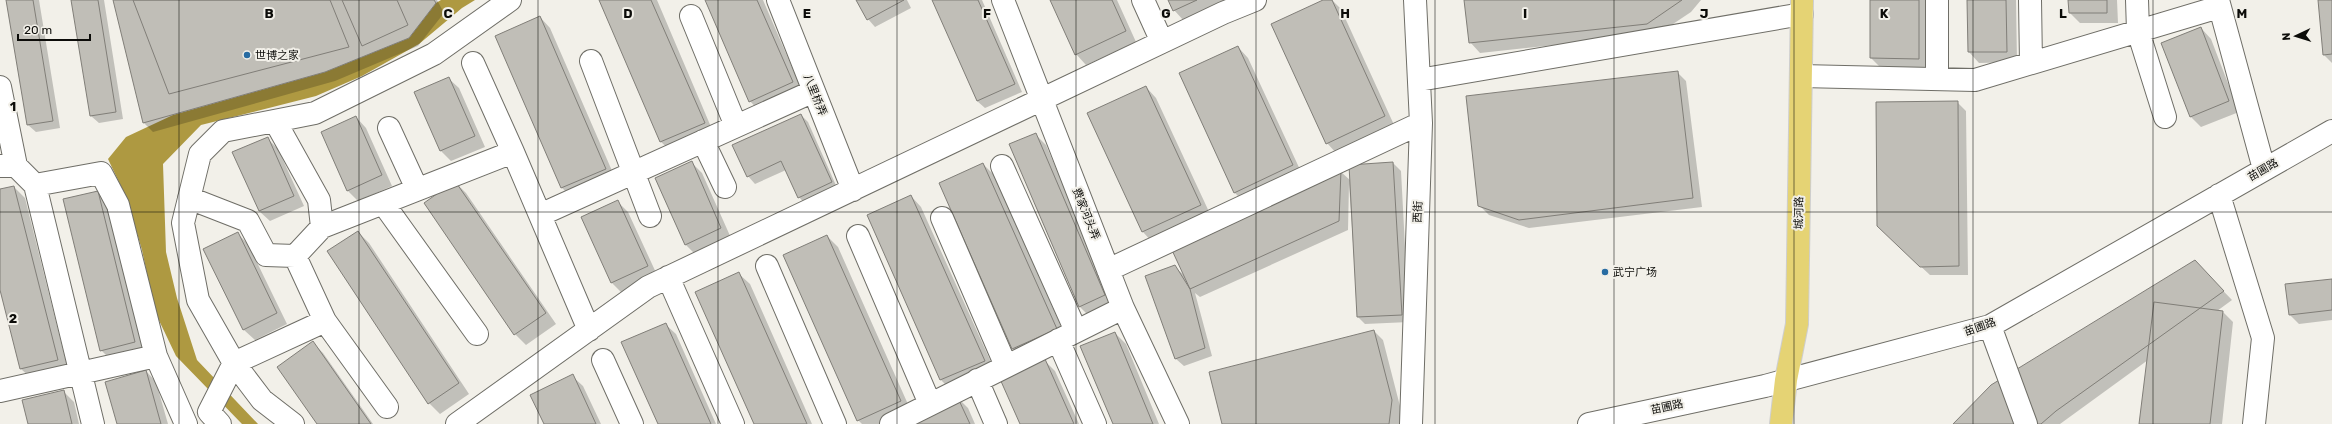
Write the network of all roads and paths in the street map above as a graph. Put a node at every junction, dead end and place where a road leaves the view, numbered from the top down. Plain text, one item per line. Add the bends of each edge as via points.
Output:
1 (510, 0) edge
2 (778, 0) edge
3 (1003, 0) edge
4 (1143, 0) edge
5 (1414, 0) edge
6 (1937, 0) edge
7 (2030, 0) edge
8 (2137, 0) edge
9 (1252, 1) edge
10 (2219, 4) edge
11 (1802, 7) edge
12 (691, 16) dead end
13 (2138, 31) junction
14 (1162, 42) junction
15 (591, 61) dead end
16 (473, 63) dead end
17 (2031, 63) junction
18 (1801, 76) junction
19 (1937, 79) junction
20 (1419, 80) junction
21 (0, 87) edge
22 (814, 91) junction
23 (1041, 100) junction
24 (2165, 117) dead end
25 (275, 121) junction
26 (1421, 123) junction
27 (736, 126) junction
28 (389, 128) dead end
29 (2332, 131) edge
30 (703, 141) junction
31 (513, 152) junction
32 (8, 166) edge
33 (1002, 166) dead end
34 (2264, 169) junction
35 (632, 172) junction
36 (35, 185) junction
37 (725, 187) dead end
38 (417, 189) junction
39 (853, 190) junction
40 (2219, 195) junction
41 (189, 198) junction
42 (383, 203) junction
43 (540, 215) junction
44 (650, 216) dead end
45 (942, 218) dead end
46 (322, 227) junction
47 (858, 236) dead end
48 (295, 256) junction
49 (767, 266) dead end
50 (1108, 270) junction
51 (668, 277) junction
52 (1123, 308) junction
53 (325, 321) junction
54 (1990, 326) junction
55 (589, 330) junction
56 (477, 334) dead end
57 (1067, 336) junction
58 (156, 356) junction
59 (603, 360) dead end
60 (234, 363) junction
61 (1006, 366) junction
62 (80, 373) junction
63 (977, 380) junction
64 (1786, 380) junction
65 (0, 391) edge
66 (930, 404) junction
67 (387, 407) dead end
68 (1615, 421) edge
69 (93, 424) edge
70 (186, 424) edge
71 (220, 424) edge
72 (293, 424) edge
73 (457, 424) edge
74 (632, 424) edge
75 (733, 424) edge
76 (835, 424) edge
77 (893, 424) edge
78 (996, 424) edge
79 (1095, 424) edge
80 (1178, 424) edge
81 (1411, 424) edge
82 (1589, 424) edge
83 (1781, 424) edge
84 (2026, 424) edge
85 (2254, 424) edge

1 - 25 street via 434,54 315,114
2 - 22 street, 八里桥弄
3 - 23 street, 费家河头弄
4 - 14 street
5 - 20 street, 西街
6 - 19 street
7 - 17 street
8 - 13 street
9 - 14 street
10 - 13 street
10 - 34 street
11 - 18 main road, 城河路
11 - 20 street
12 - 27 street
13 - 17 street
13 - 24 street
14 - 23 street
15 - 35 street
16 - 31 street
17 - 19 street via 1975,80
18 - 19 street
18 - 64 main road, 城河路 via 1798,324
20 - 26 street, 西街
21 - 32 street
22 - 27 street
22 - 39 street, 八里桥弄
23 - 39 street
23 - 50 street, 费家河头弄
25 - 41 street via 223,131 200,154
25 - 46 street via 319,200
26 - 50 street
26 - 81 street, 西街
27 - 30 street
28 - 38 street
29 - 34 street, 苗圃路
30 - 35 street
30 - 37 street
31 - 38 street
31 - 43 street
32 - 36 street
33 - 57 street
34 - 40 street, 苗圃路
35 - 43 street
35 - 44 street
36 - 58 street via 101,173 118,205
36 - 62 street
38 - 42 street
39 - 51 street
40 - 54 street, 苗圃路
40 - 85 street via 2263,338
41 - 48 street via 248,221 266,255
41 - 60 street via 183,223 198,300
42 - 46 street
42 - 56 street
43 - 55 street
45 - 61 street
46 - 48 street
47 - 66 street
48 - 53 street
49 - 76 street
50 - 52 street, 费家河头弄
51 - 55 street via 648,287
51 - 75 street
52 - 57 street
52 - 80 street, 费家河头弄
53 - 60 street
53 - 67 street
54 - 64 street, 苗圃路
54 - 84 street
55 - 73 street
57 - 61 street
57 - 79 street
58 - 62 street
58 - 70 street
59 - 74 street
60 - 71 street via 209,412
60 - 72 street via 262,400
61 - 63 street
62 - 65 street
62 - 69 street
63 - 66 street
63 - 78 street
64 - 68 street, 苗圃路
64 - 83 main road, 城河路
66 - 77 street
68 - 82 street, 苗圃路

